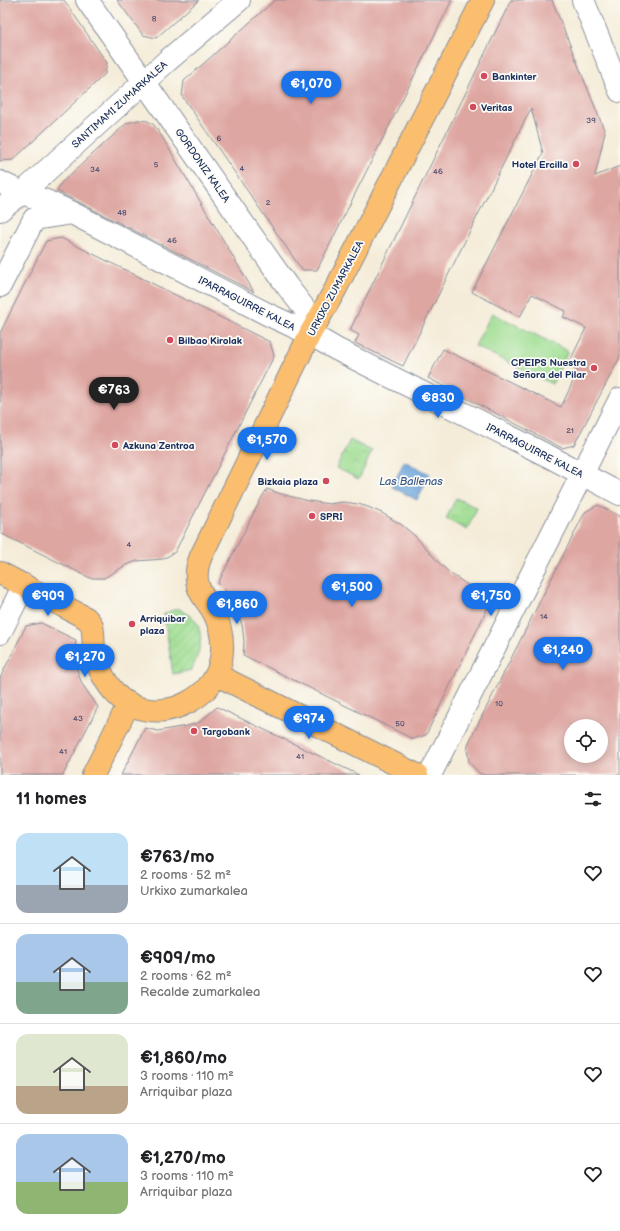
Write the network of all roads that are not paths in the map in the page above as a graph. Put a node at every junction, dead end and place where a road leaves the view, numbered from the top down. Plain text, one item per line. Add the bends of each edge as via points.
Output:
1 (87, 0) edge
2 (239, 0) edge
3 (483, 0) edge
4 (583, 0) edge
5 (144, 81) junction
6 (620, 91) edge
7 (0, 182) edge
8 (22, 193) junction
9 (0, 210) edge
10 (72, 213) junction
11 (0, 286) edge
12 (310, 334) junction
13 (620, 400) edge
14 (583, 475) junction
15 (620, 494) edge
16 (0, 573) edge
17 (24, 585) junction
18 (0, 633) edge
19 (217, 675) junction
20 (129, 703) junction
21 (93, 775) edge
22 (417, 775) edge
23 (430, 775) edge

1 - 5 street, GORDONIZ KALEA
2 - 5 street, SANTIMAMI ZUMARKALEA
3 - 12 main road, URKIXO ZUMARKALEA
4 - 6 street
5 - 8 street, SANTIMAMI ZUMARKALEA
5 - 12 street, GORDONIZ KALEA via 287,286 308,312
7 - 8 street, IPARRAGUIRRE KALEA
8 - 9 street, SANTIMAMI ZUMARKALEA
8 - 10 street, IPARRAGUIRRE KALEA
10 - 11 street via 34,220
10 - 12 street, IPARRAGUIRRE KALEA
12 - 14 street, IPARRAGUIRRE KALEA
12 - 19 main road, URKIXO ZUMARKALEA via 198,564 196,579 201,594 213,610 221,632 222,649
13 - 14 street
14 - 15 street, IPARRAGUIRRE KALEA
14 - 23 street
16 - 17 main road
17 - 18 street
17 - 20 main road via 86,618 92,625 94,651 99,669 120,698
19 - 20 main road via 202,694 168,710 148,710
19 - 22 main road
20 - 21 main road

